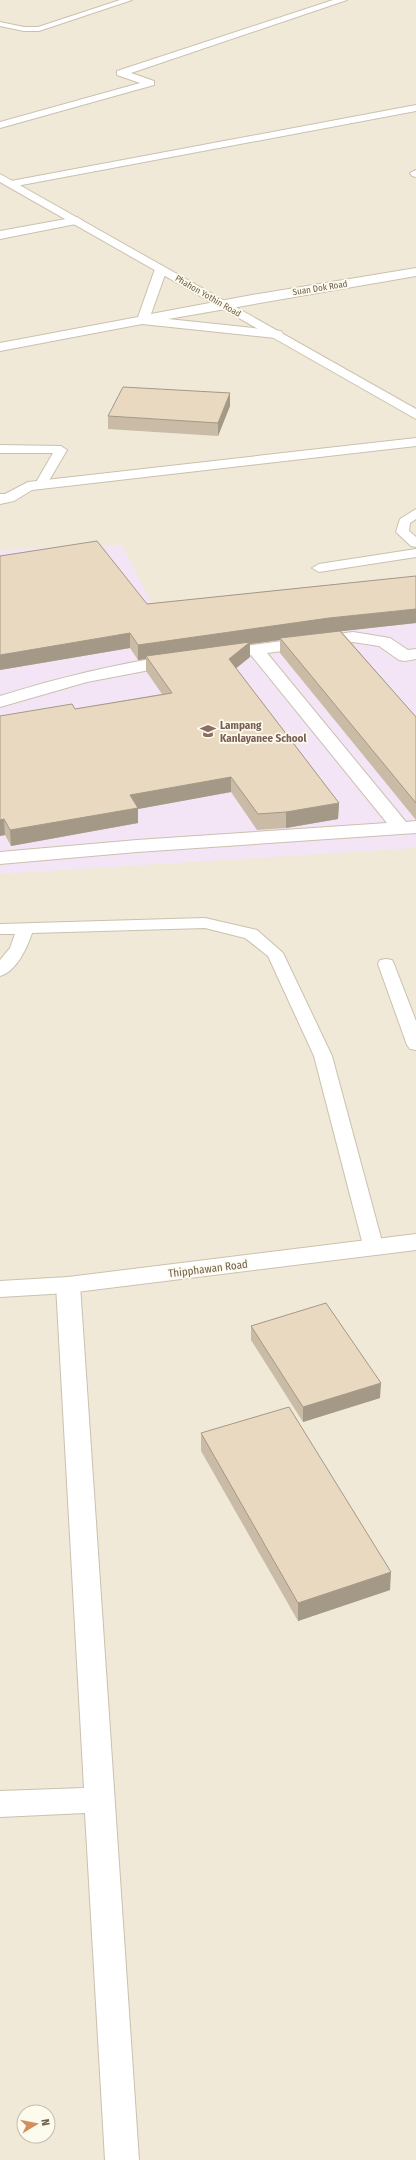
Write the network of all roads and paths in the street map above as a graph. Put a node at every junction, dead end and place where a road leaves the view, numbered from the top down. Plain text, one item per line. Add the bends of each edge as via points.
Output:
1 (128, 0) edge
2 (342, 0) edge
3 (0, 24) edge
4 (416, 108) edge
5 (0, 125) edge
6 (0, 178) edge
7 (11, 184) junction
8 (77, 221) junction
9 (0, 235) edge
10 (161, 269) junction
11 (416, 272) edge
12 (224, 304) junction
13 (143, 320) junction
14 (276, 334) junction
15 (0, 347) edge
16 (416, 415) edge
17 (416, 442) edge
18 (0, 449) edge
19 (42, 484) junction
20 (0, 499) edge
21 (416, 514) edge
22 (416, 543) edge
23 (416, 553) edge
24 (319, 568) dead end
25 (255, 649) junction
26 (412, 660) edge
27 (0, 702) edge
28 (409, 827) edge
29 (0, 858) edge
30 (25, 928) junction
31 (0, 929) edge
32 (386, 964) dead end
33 (0, 971) edge
34 (416, 1045) edge
35 (416, 1242) edge
36 (374, 1249) junction
37 (68, 1285) junction
38 (0, 1289) edge
39 (99, 1800) junction
40 (0, 1804) edge
41 (122, 2160) edge

1 - 3 lane via 39,29
2 - 5 street via 121,73 150,83
4 - 7 street
6 - 7 street, Phahon Yothin Road
7 - 8 street, Phahon Yothin Road
8 - 9 street
8 - 10 street, Phahon Yothin Road
10 - 12 street, Phahon Yothin Road
10 - 13 street
11 - 12 street, Suan Dok Road
12 - 13 street, Suan Dok Road
12 - 14 street, Phahon Yothin Road
13 - 14 street
13 - 15 street, Suan Dok Road
14 - 16 street, Phahon Yothin Road
17 - 19 street
18 - 19 lane via 62,450
19 - 20 street via 28,486 9,498
21 - 22 lane via 404,522 402,532
23 - 24 lane
25 - 26 street via 353,637 384,642
25 - 27 street via 147,664 50,685
25 - 28 street
28 - 29 street
30 - 31 lane
30 - 33 lane via 18,949
30 - 36 lane via 206,923 251,934 275,953 323,1056
32 - 34 lane
35 - 36 street, Thipphawan Road
36 - 37 street, Thipphawan Road
37 - 38 street, Thipphawan Road
37 - 39 street
39 - 40 street
39 - 41 street

